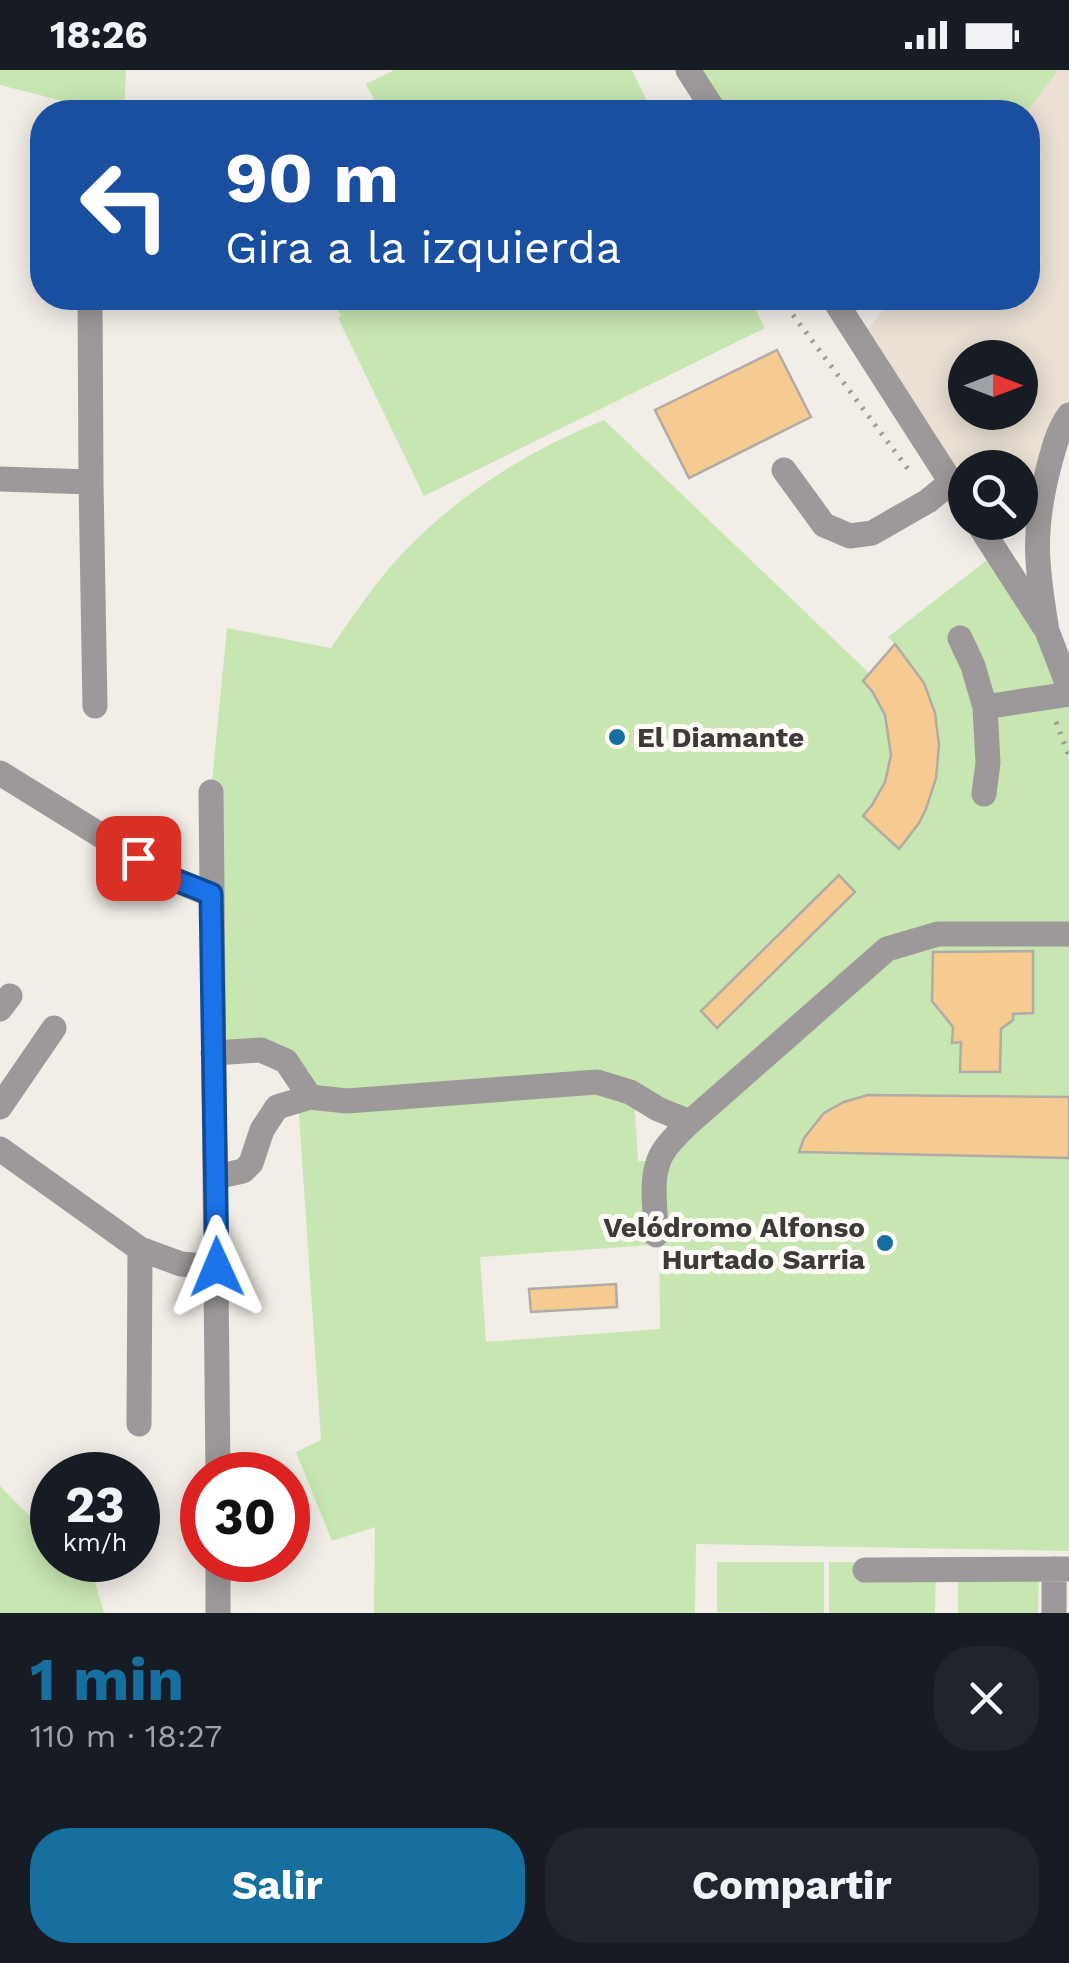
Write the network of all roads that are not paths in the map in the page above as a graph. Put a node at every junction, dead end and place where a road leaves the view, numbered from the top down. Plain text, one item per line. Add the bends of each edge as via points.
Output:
1 (688, 70) edge
2 (707, 100) edge
3 (90, 310) edge
4 (841, 310) edge
5 (1069, 415) edge
6 (784, 470) dead end
7 (948, 477) edge
8 (0, 478) edge
9 (1038, 481) edge
10 (91, 482) junction
11 (948, 497) edge
12 (988, 540) edge
13 (1036, 540) edge
14 (1047, 631) junction
15 (960, 638) dead end
16 (1062, 693) edge
17 (94, 706) dead end
18 (985, 707) junction
19 (0, 773) edge
20 (211, 792) dead end
21 (984, 794) dead end
22 (211, 894) junction
23 (1069, 934) edge
24 (54, 1028) dead end
25 (213, 1052) junction
26 (310, 1097) junction
27 (0, 1107) edge
28 (690, 1122) junction
29 (0, 1150) edge
30 (215, 1177) junction
31 (656, 1235) dead end
32 (140, 1249) junction
33 (217, 1267) junction
34 (139, 1424) dead end
35 (218, 1452) edge
36 (1062, 1569) edge
37 (865, 1570) dead end
38 (218, 1582) edge
39 (218, 1613) edge
40 (1054, 1613) edge

1 - 2 street
3 - 10 street
4 - 7 street
5 - 9 street
6 - 11 street via 824,525 850,536 872,533 930,499
8 - 10 street
10 - 17 street
12 - 14 street
13 - 14 street
14 - 16 street
15 - 18 street
16 - 18 street
18 - 21 street
19 - 22 street via 168,877
20 - 22 street
22 - 25 street
23 - 28 street via 938,934 887,948
24 - 27 street
25 - 26 street via 261,1050 286,1061
25 - 30 street
26 - 28 street via 346,1101 597,1082
26 - 30 street via 276,1108 251,1163
28 - 31 street via 659,1160
29 - 32 street
30 - 33 street
32 - 33 street via 181,1264
32 - 34 street
33 - 35 street
36 - 37 street
36 - 40 street
38 - 39 street

